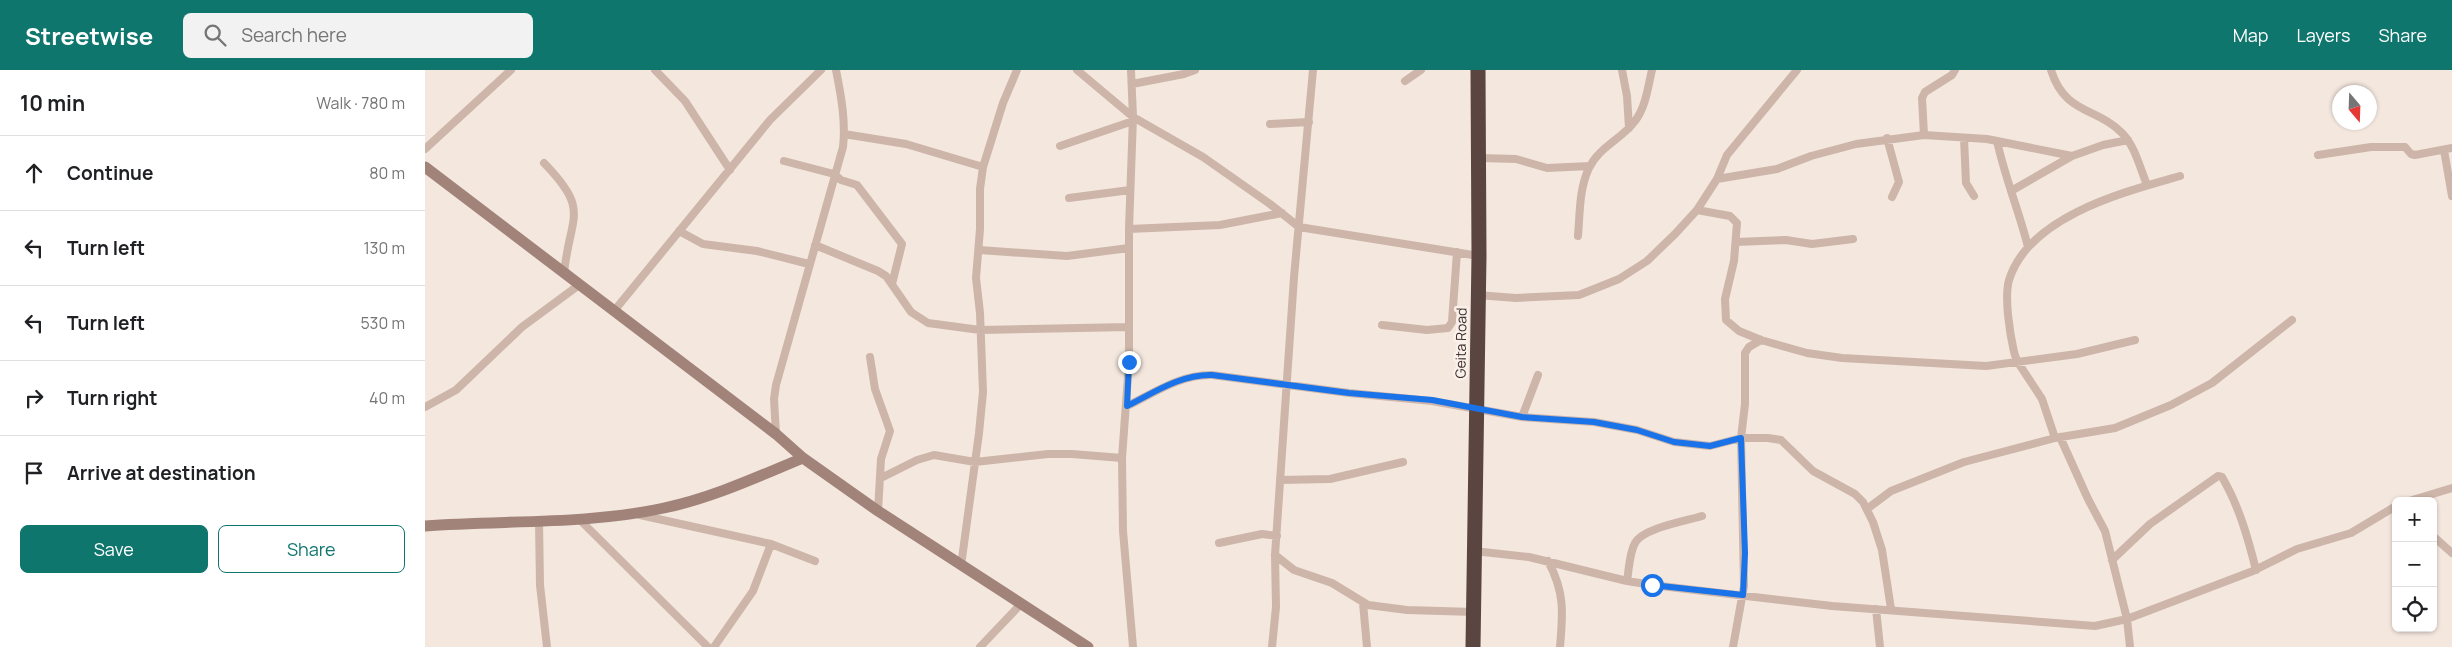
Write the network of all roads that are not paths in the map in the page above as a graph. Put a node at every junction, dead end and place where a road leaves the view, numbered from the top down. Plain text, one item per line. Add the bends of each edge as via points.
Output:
1 (511, 70) edge
2 (655, 70) edge
3 (821, 70) edge
4 (836, 70) edge
5 (1017, 70) edge
6 (1077, 70) edge
7 (1131, 70) edge
8 (1195, 70) edge
9 (1313, 70) edge
10 (1421, 70) edge
11 (1477, 70) edge
12 (1622, 70) edge
13 (1652, 70) edge
14 (1797, 70) edge
15 (1955, 70) edge
16 (2051, 70) edge
17 (1405, 81) dead end
18 (1132, 84) junction
19 (1133, 119) junction
20 (1309, 122) junction
21 (1270, 124) dead end
22 (1629, 128) junction
23 (844, 134) junction
24 (1924, 136) junction
25 (1887, 138) junction
26 (1964, 138) junction
27 (2128, 140) junction
28 (1997, 141) junction
29 (1060, 146) dead end
30 (425, 149) edge
31 (2448, 149) edge
32 (2318, 155) dead end
33 (2072, 156) junction
34 (1479, 158) junction
35 (784, 161) dead end
36 (544, 163) dead end
37 (1591, 166) junction
38 (425, 167) edge
39 (983, 167) junction
40 (730, 170) junction
41 (834, 174) junction
42 (2180, 176) dead end
43 (1717, 180) junction
44 (2147, 185) junction
45 (1129, 190) junction
46 (2011, 191) junction
47 (1974, 196) dead end
48 (2452, 196) edge
49 (1892, 197) dead end
50 (1069, 198) dead end
51 (1697, 210) junction
52 (1282, 213) junction
53 (1299, 227) junction
54 (1129, 229) junction
55 (679, 231) junction
56 (1578, 236) dead end
57 (1853, 239) dead end
58 (1736, 242) junction
59 (815, 245) junction
60 (2028, 247) junction
61 (1129, 248) junction
62 (979, 250) junction
63 (1457, 252) junction
64 (1479, 256) junction
65 (809, 264) junction
66 (564, 273) junction
67 (892, 284) junction
68 (579, 285) junction
69 (1477, 295) junction
70 (613, 311) junction
71 (2292, 320) dead end
72 (1382, 325) dead end
73 (1129, 327) junction
74 (981, 330) junction
75 (1761, 340) junction
76 (2135, 340) dead end
77 (870, 356) dead end
78 (2017, 362) junction
79 (1537, 375) dead end
80 (1287, 385) junction
81 (1127, 406) junction
82 (1476, 407) junction
83 (425, 408) edge
84 (1522, 417) junction
85 (777, 434) junction
86 (1741, 438) junction
87 (2057, 438) junction
88 (803, 458) junction
89 (1122, 458) junction
90 (975, 462) junction
91 (1403, 462) dead end
92 (881, 478) junction
93 (1280, 480) junction
94 (2452, 488) edge
95 (2421, 497) edge
96 (2392, 508) edge
97 (1867, 509) junction
98 (878, 511) junction
99 (631, 514) junction
100 (1702, 516) dead end
101 (579, 518) junction
102 (539, 521) junction
103 (425, 526) edge
104 (1277, 536) junction
105 (2437, 540) edge
106 (771, 544) junction
107 (1219, 544) dead end
108 (1475, 551) junction
109 (2452, 553) edge
110 (1275, 555) junction
111 (2112, 560) junction
112 (815, 561) dead end
113 (1548, 562) junction
114 (961, 566) junction
115 (2256, 570) junction
116 (1627, 582) junction
117 (1743, 595) junction
118 (1363, 603) junction
119 (1020, 605) junction
120 (1876, 609) junction
121 (1891, 609) junction
122 (1474, 612) junction
123 (2127, 619) junction
124 (547, 647) edge
125 (708, 647) edge
126 (714, 647) edge
127 (980, 647) edge
128 (1088, 647) edge
129 (1133, 647) edge
130 (1271, 647) edge
131 (1367, 647) edge
132 (1473, 647) edge
133 (1560, 647) edge
134 (1733, 647) edge
135 (1880, 647) edge
136 (2130, 647) edge

1 - 30 street
2 - 40 street via 685,101
3 - 40 street via 780,109
4 - 23 street
5 - 39 street
6 - 19 street
7 - 18 street
8 - 18 street
9 - 20 street
10 - 17 street
11 - 34 highway, Geita Road
12 - 22 street
13 - 22 street via 1642,108
14 - 43 street via 1727,156
15 - 24 street via 1925,92 1922,104
16 - 27 street via 2069,100 2109,123
18 - 19 street
19 - 29 street
19 - 45 street
19 - 52 street via 1203,157
20 - 21 street
20 - 53 street
22 - 37 street via 1603,150
23 - 39 street via 905,144
23 - 41 street
24 - 25 street
24 - 26 street
25 - 43 street via 1855,144 1777,169
25 - 49 street via 1899,182
26 - 28 street
26 - 47 street via 1965,183
27 - 33 street
27 - 44 street
28 - 33 street
28 - 46 street
31 - 32 street via 2415,155 2405,147 2387,147
31 - 48 street
33 - 46 street
34 - 37 street via 1516,159 1547,168
34 - 64 highway, Geita Road
35 - 41 street
36 - 66 street via 569,192 575,209
37 - 56 street via 1583,182
38 - 66 main road
39 - 62 street
40 - 55 street
41 - 59 street
41 - 67 street via 864,192 901,241 903,248
42 - 44 street
43 - 51 street
44 - 60 street via 2084,208 2045,232
45 - 50 street
45 - 54 street
46 - 60 street
51 - 58 street via 1730,216 1737,223
51 - 69 street via 1647,261 1599,288 1566,297
52 - 53 street
52 - 54 street via 1221,225
53 - 63 street
53 - 80 street
54 - 61 street
55 - 65 street via 703,244 757,251
55 - 70 street
57 - 58 street via 1811,244 1786,240
58 - 75 street via 1725,299 1726,320 1739,331
59 - 65 street
59 - 67 street via 878,271
60 - 78 street via 2014,268 2007,292
61 - 62 street via 1067,256
61 - 73 street
62 - 74 street via 976,278
63 - 64 street
63 - 72 street via 1452,322 1448,328 1427,330
64 - 69 highway, Geita Road
65 - 85 street via 776,385
66 - 68 main road
67 - 74 street via 911,312 921,319
68 - 70 main road
68 - 83 street via 522,327 461,386
69 - 82 highway, Geita Road
70 - 85 main road
71 - 87 street via 2212,383 2171,405 2115,428
73 - 74 street
73 - 81 street
74 - 90 street via 983,392
75 - 78 street via 1787,349 1842,358 1987,366
75 - 86 street via 1745,350
76 - 78 street via 2077,354
77 - 92 street via 875,389 889,431 881,459
78 - 87 street via 2042,399
79 - 84 street
80 - 81 street via 1198,374
80 - 82 street
80 - 93 street
81 - 89 street
82 - 84 street
82 - 108 highway, Geita Road
84 - 86 street via 1594,422 1698,445 1724,444
85 - 88 main road
86 - 97 street via 1781,440 1813,470 1855,494
86 - 117 street via 1745,553
87 - 97 street via 1964,462 1891,491
87 - 111 street via 2103,526
88 - 98 main road
88 - 99 main road via 720,492
89 - 90 street via 1048,454
89 - 129 street via 1123,531
90 - 92 street via 934,455
90 - 114 street
91 - 93 street via 1330,479
92 - 98 street
93 - 104 street
94 - 95 street
96 - 115 street via 2351,533 2297,548
97 - 121 street via 1882,550
98 - 114 main road
99 - 101 main road
99 - 106 street
100 - 116 street via 1638,539 1633,548
101 - 102 main road
101 - 125 street
102 - 103 main road
102 - 124 street via 540,585
104 - 107 street via 1262,534
104 - 110 street
105 - 109 street
106 - 112 street
106 - 126 street via 753,591
108 - 113 street
108 - 122 highway, Geita Road
110 - 118 street via 1294,570 1332,583
110 - 130 street
111 - 115 street via 2150,524 2219,476 2226,483 2242,518
111 - 123 street
113 - 116 street
113 - 133 street via 1557,580 1563,607
114 - 119 main road
115 - 123 street
116 - 117 street
117 - 120 street
117 - 134 street
118 - 122 street via 1392,609
118 - 131 street
119 - 127 street
119 - 128 main road
120 - 121 street
120 - 135 street
121 - 123 street via 2078,626
122 - 132 highway, Geita Road
123 - 136 street

